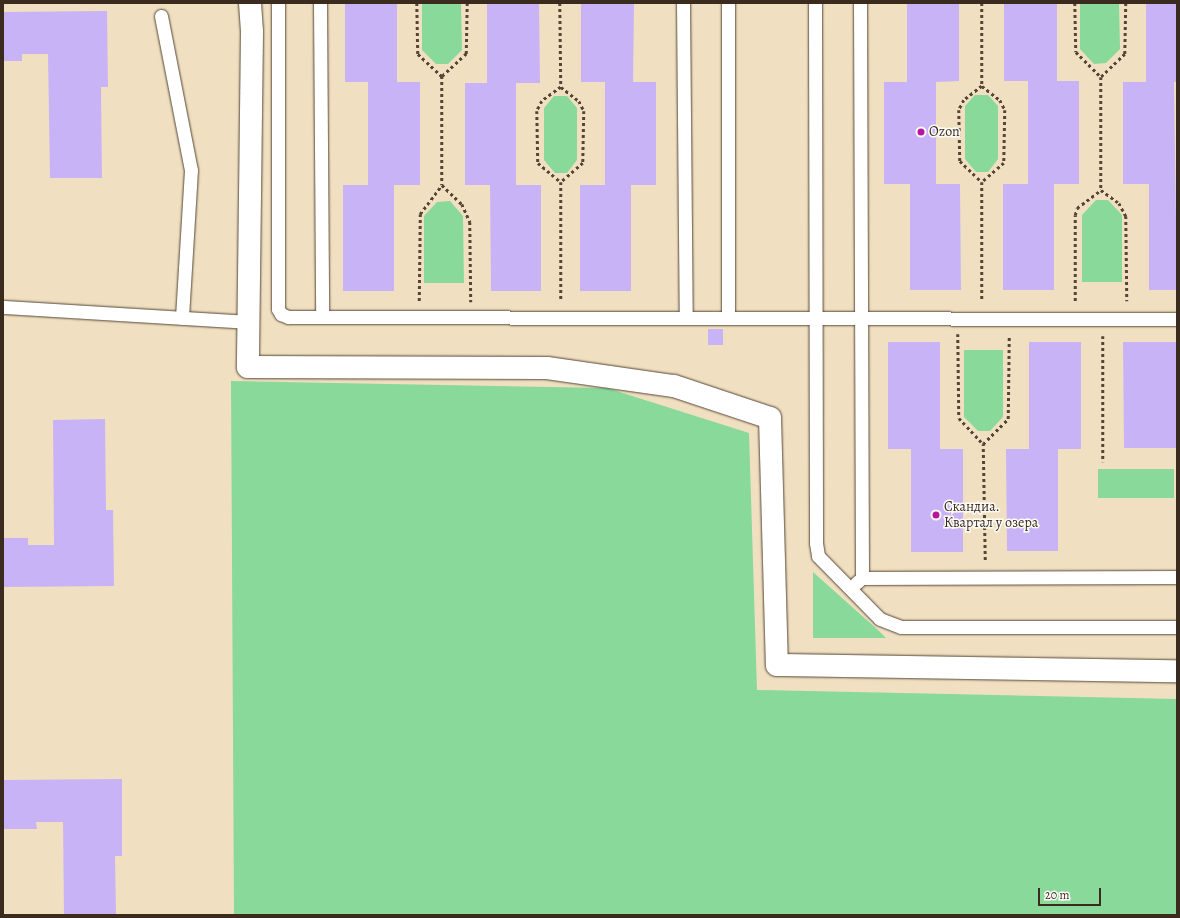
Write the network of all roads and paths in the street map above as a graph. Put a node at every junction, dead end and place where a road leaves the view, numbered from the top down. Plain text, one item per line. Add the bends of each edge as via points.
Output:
1 (250, 3) edge
2 (278, 3) edge
3 (320, 3) edge
4 (417, 3) edge
5 (467, 3) edge
6 (560, 3) edge
7 (683, 3) edge
8 (728, 3) edge
9 (815, 3) edge
10 (860, 3) edge
11 (982, 3) edge
12 (1075, 3) edge
13 (1126, 3) edge
14 (161, 16) dead end
15 (442, 76) junction
16 (1101, 77) junction
17 (982, 86) junction
18 (560, 87) junction
19 (561, 182) junction
20 (982, 182) junction
21 (442, 186) junction
22 (1101, 190) junction
23 (982, 301) dead end
24 (1075, 301) dead end
25 (1127, 301) dead end
26 (419, 302) dead end
27 (471, 302) dead end
28 (561, 302) dead end
29 (3, 307) edge
30 (322, 317) junction
31 (182, 318) junction
32 (686, 318) junction
33 (728, 318) junction
34 (815, 318) junction
35 (860, 318) junction
36 (1177, 319) edge
37 (248, 322) junction
38 (958, 329) dead end
39 (1009, 329) dead end
40 (1103, 329) dead end
41 (984, 444) junction
42 (1103, 462) dead end
43 (985, 563) dead end
44 (862, 578) junction
45 (1177, 578) edge
46 (849, 589) junction
47 (1177, 628) edge
48 (1177, 671) edge

1 - 37 street via 252,31
2 - 30 lane via 278,309 281,314 288,317
3 - 30 lane
4 - 15 path via 418,54
5 - 15 path via 466,54
6 - 18 path
7 - 32 lane
8 - 33 lane
9 - 34 lane
10 - 35 lane
11 - 17 path
12 - 16 path via 1076,52
13 - 16 path via 1125,54
14 - 31 lane via 191,170
15 - 21 path
16 - 22 path
17 - 20 path via 964,100 959,110 960,161
17 - 20 path via 1004,105 1004,162
18 - 19 path via 542,101 537,111 538,163
18 - 19 path via 579,101 584,111 583,163
19 - 28 path
20 - 23 path
21 - 26 path via 420,214
21 - 27 path via 468,213
22 - 24 path via 1077,208 1075,215
22 - 25 path via 1119,203 1126,216
29 - 31 lane
30 - 32 lane
31 - 37 lane
32 - 33 lane
33 - 34 lane
34 - 35 lane
34 - 46 lane via 816,543 818,556 825,566
35 - 36 lane
35 - 44 lane
37 - 48 street via 248,368 547,368 674,386 770,418 777,664
38 - 41 path via 960,418
39 - 41 path via 1008,419
40 - 42 path
41 - 43 path
44 - 45 lane
44 - 46 lane
46 - 47 lane via 880,619 901,628

